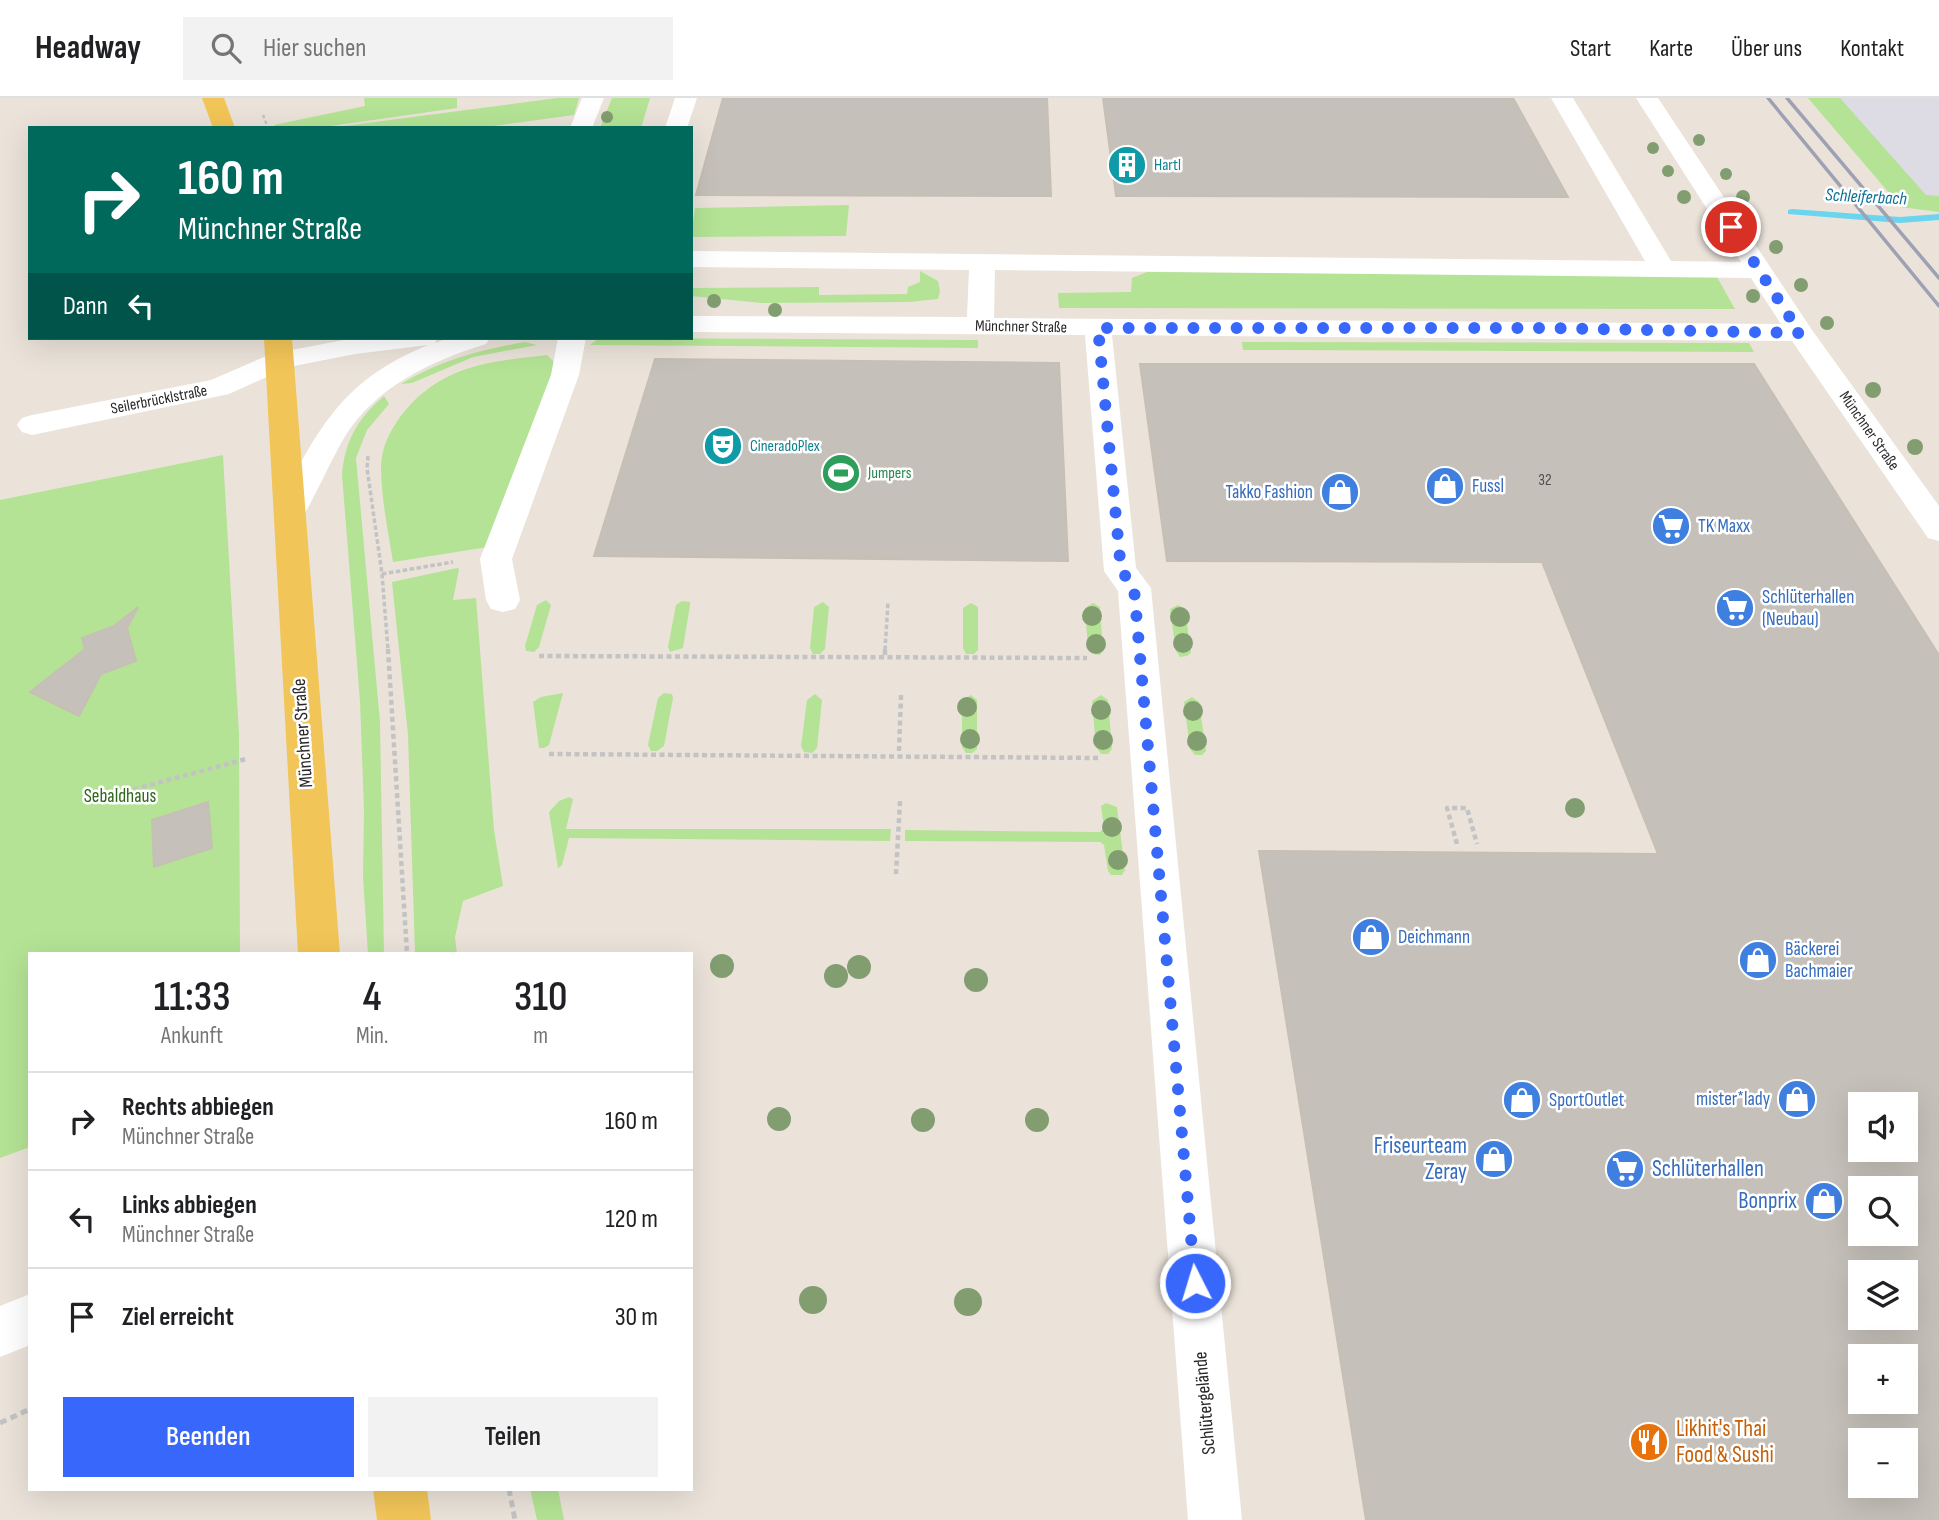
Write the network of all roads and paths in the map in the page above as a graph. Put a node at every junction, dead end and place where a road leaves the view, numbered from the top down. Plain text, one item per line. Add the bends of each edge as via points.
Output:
1 (213, 98) edge
2 (593, 98) edge
3 (686, 98) edge
4 (1562, 98) edge
5 (1647, 98) edge
6 (223, 126) edge
7 (582, 126) edge
8 (677, 126) edge
9 (693, 259) edge
10 (982, 262) junction
11 (1663, 269) junction
12 (1759, 270) junction
13 (696, 322) edge
14 (980, 327) junction
15 (1098, 328) junction
16 (1800, 333) junction
17 (407, 340) edge
18 (471, 340) edge
19 (572, 340) edge
20 (279, 349) edge
21 (32, 425) dead end
22 (367, 468) dead end
23 (290, 512) junction
24 (1939, 530) edge
25 (461, 560) dead end
26 (382, 574) junction
27 (503, 600) dead end
28 (888, 602) dead end
29 (886, 655) dead end
30 (539, 656) dead end
31 (1087, 659) dead end
32 (901, 695) dead end
33 (899, 751) dead end
34 (550, 754) dead end
35 (1100, 758) dead end
36 (246, 759) dead end
37 (109, 796) dead end
38 (900, 801) dead end
39 (1457, 844) dead end
40 (1477, 844) dead end
41 (896, 874) dead end
42 (319, 952) edge
43 (407, 952) edge
44 (28, 1320) edge
45 (0, 1332) edge
46 (28, 1410) edge
47 (0, 1423) edge
48 (400, 1491) edge
49 (509, 1491) edge
50 (404, 1520) edge
51 (515, 1520) edge
52 (1215, 1520) edge

1 - 6 main road
2 - 7 street
3 - 8 street
4 - 11 street
5 - 12 street, Münchner Straße
9 - 10 street
10 - 11 street
10 - 14 street
11 - 12 street
12 - 16 street, Münchner Straße
13 - 14 street, Münchner Straße
14 - 15 street, Münchner Straße
15 - 16 street, Münchner Straße
15 - 52 street, Schlütergelände via 1121,570 1134,588
16 - 24 street, Münchner Straße
17 - 20 street
18 - 23 street via 427,357 359,399 331,436
19 - 27 street via 565,375 496,559
20 - 21 street, Seilerbrücklstraße via 219,388
20 - 23 main road, Münchner Straße
22 - 26 path
23 - 42 main road, Münchner Straße
25 - 26 path
26 - 43 path
28 - 29 path
30 - 31 path
32 - 33 path
34 - 35 path
36 - 37 path
38 - 41 path
39 - 40 path via 1447,808 1467,808
44 - 45 street
46 - 47 path
48 - 50 main road
49 - 51 path

